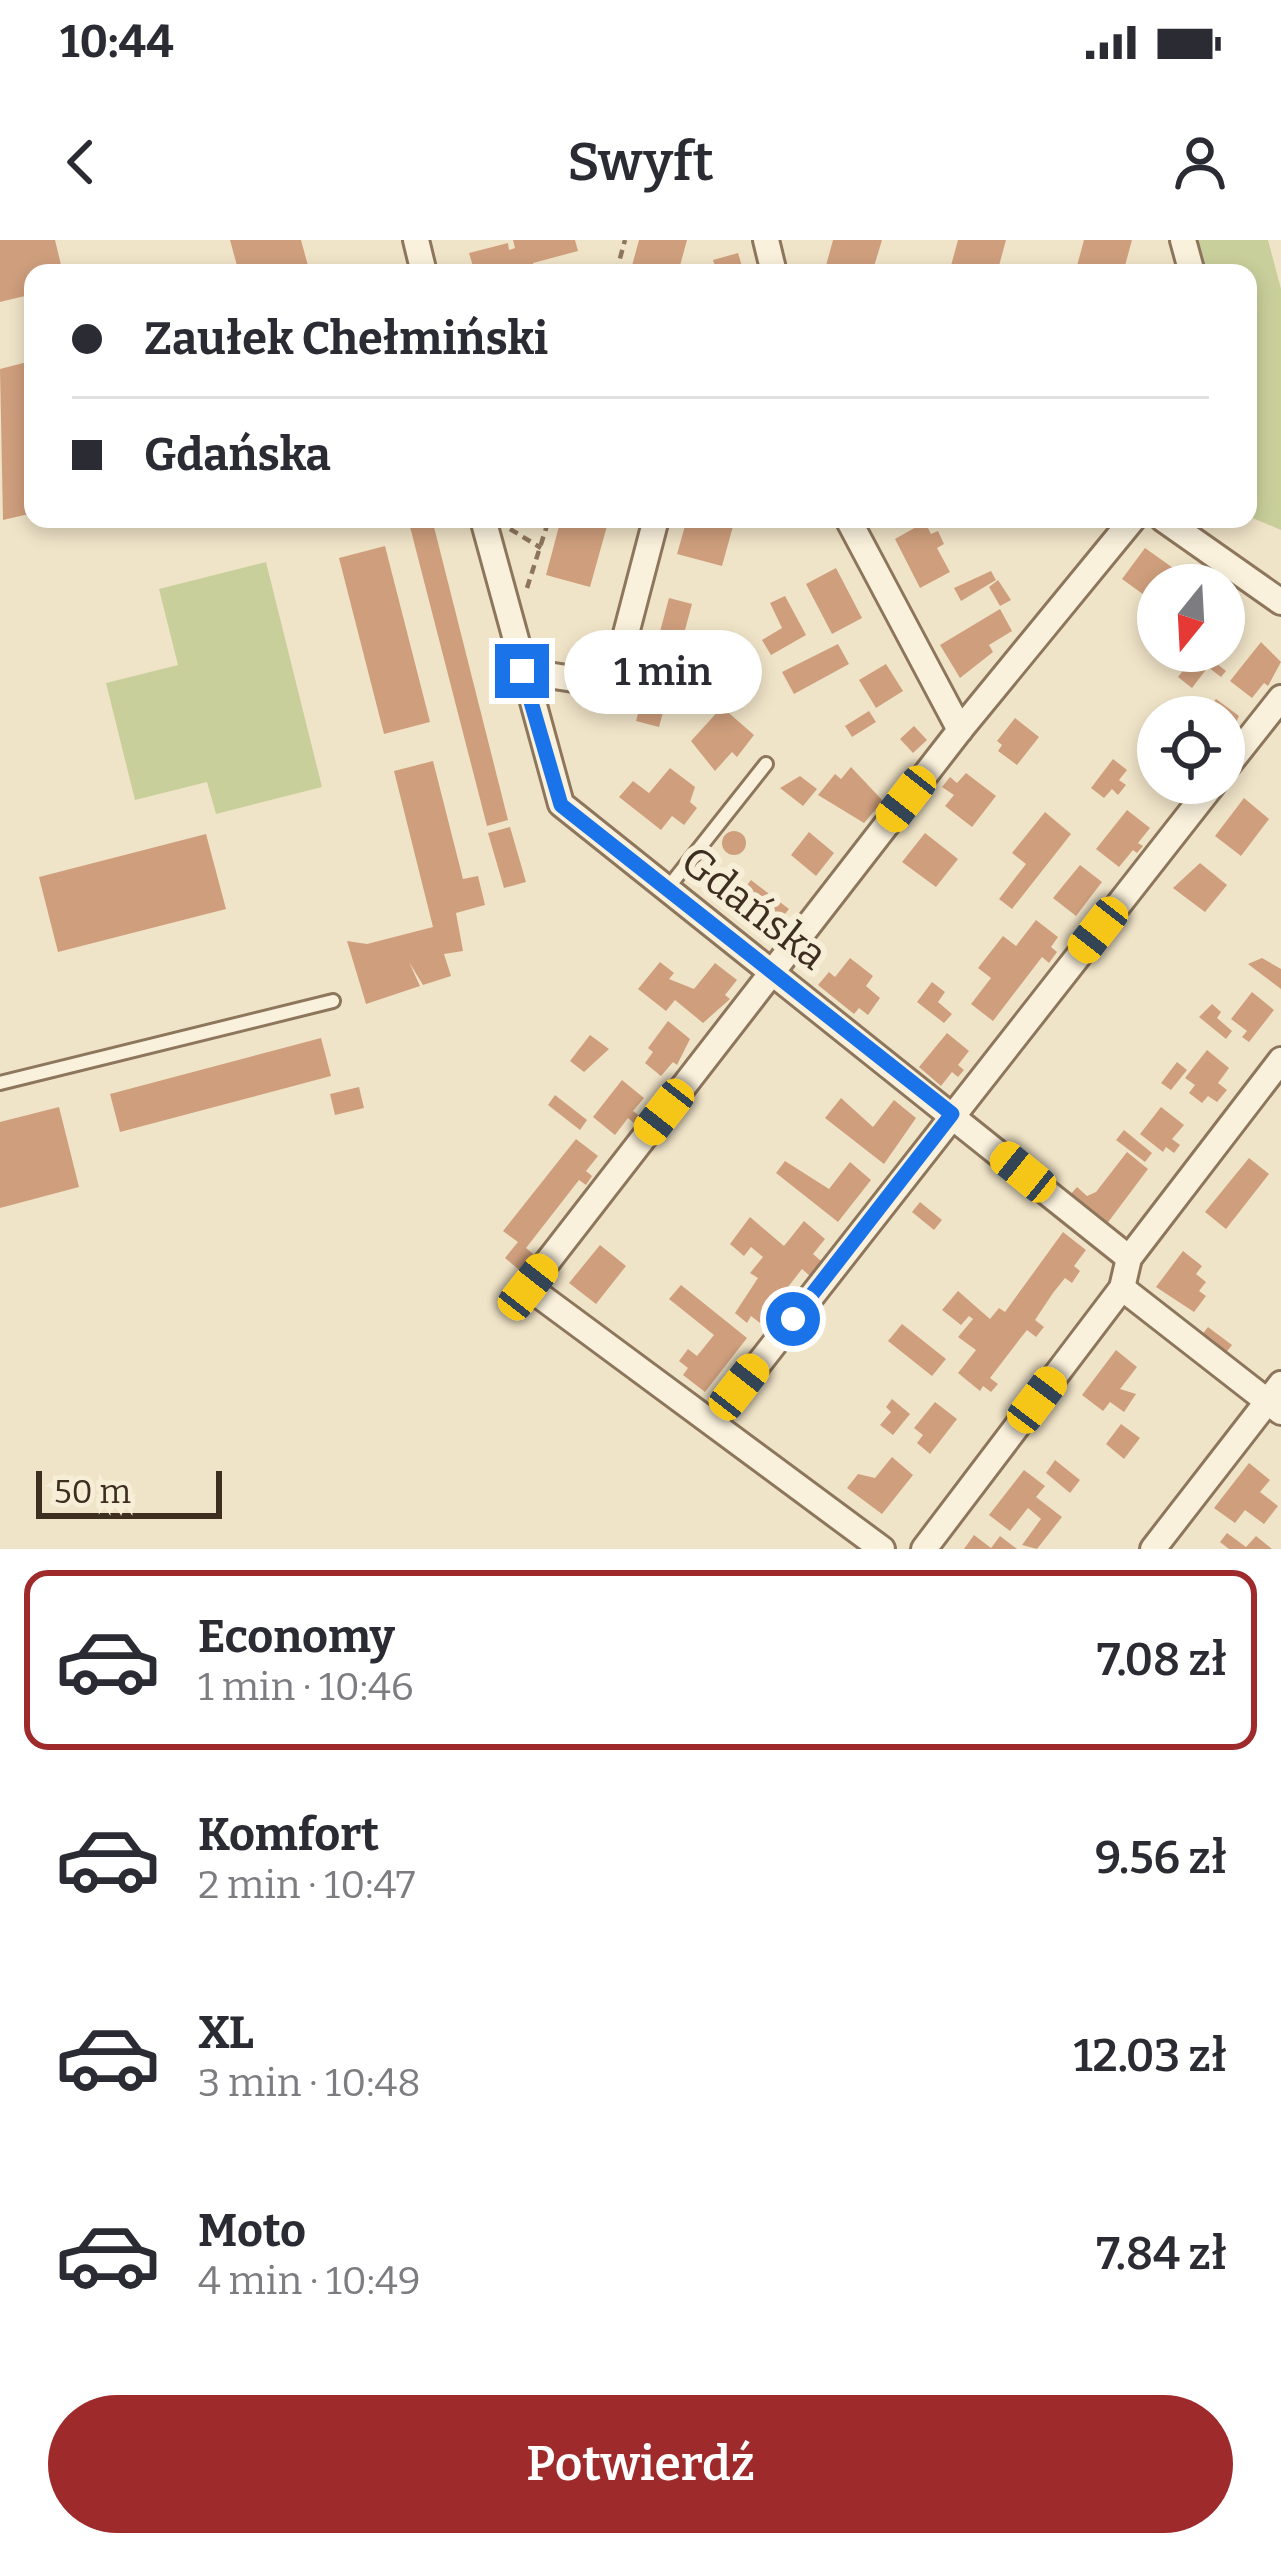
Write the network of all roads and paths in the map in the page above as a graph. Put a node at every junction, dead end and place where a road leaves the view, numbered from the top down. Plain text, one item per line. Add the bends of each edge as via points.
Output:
1 (485, 528) edge
2 (509, 528) edge
3 (547, 528) edge
4 (654, 528) edge
5 (853, 528) edge
6 (1126, 528) edge
7 (1176, 528) edge
8 (541, 548) junction
9 (503, 602) junction
10 (1281, 602) edge
11 (522, 671) junction
12 (1281, 698) edge
13 (960, 730) junction
14 (1245, 743) edge
15 (766, 764) dead end
16 (1197, 804) edge
17 (666, 890) junction
18 (772, 971) junction
19 (333, 1001) dead end
20 (1281, 1060) edge
21 (0, 1083) edge
22 (952, 1114) junction
23 (1129, 1258) junction
24 (1122, 1288) junction
25 (1276, 1400) edge
26 (712, 1422) junction
27 (882, 1549) edge
28 (924, 1549) edge
29 (1153, 1549) edge

1 - 9 street, Gdańska
2 - 8 path
3 - 8 path
4 - 11 street via 616,671 599,683
5 - 13 street
6 - 13 street
7 - 10 street
8 - 9 path via 522,598
9 - 11 street, Gdańska
11 - 17 street, Gdańska via 561,805
12 - 14 street
13 - 18 street
15 - 17 lane
16 - 22 street
17 - 18 street, Gdańska
18 - 22 street, Gdańska
18 - 26 street via 528,1287
19 - 21 lane
20 - 23 street
22 - 23 street, Gdańska
22 - 26 street
23 - 24 street
24 - 25 street
24 - 28 street
25 - 29 street
26 - 27 street

